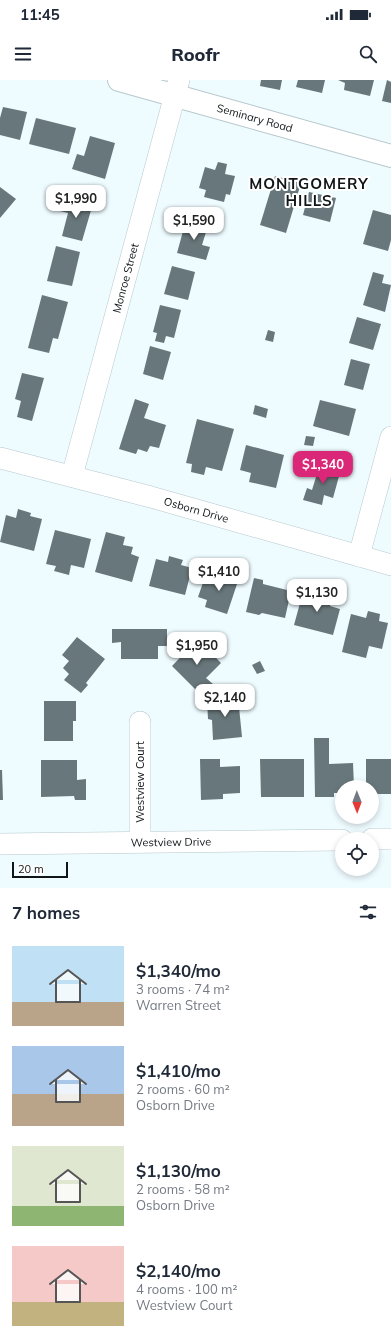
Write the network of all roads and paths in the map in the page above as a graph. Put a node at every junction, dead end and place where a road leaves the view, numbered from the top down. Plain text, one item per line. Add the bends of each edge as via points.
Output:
1 (119, 80) edge
2 (177, 88) edge
3 (391, 156) edge
4 (391, 437) edge
5 (0, 458) edge
6 (72, 476) junction
7 (359, 556) junction
8 (391, 565) edge
9 (140, 722) dead end
10 (379, 839) edge
11 (391, 839) edge
12 (335, 840) edge
13 (140, 842) junction
14 (0, 844) edge

1 - 2 main road, Seminary Road
2 - 3 main road, Seminary Road
2 - 6 street, Monroe Street
4 - 7 street
5 - 6 street, Osborn Drive
6 - 7 street, Osborn Drive
7 - 8 street, Osborn Drive
9 - 13 street, Westview Court
10 - 11 street
12 - 13 street, Westview Drive
13 - 14 street, Westview Drive

